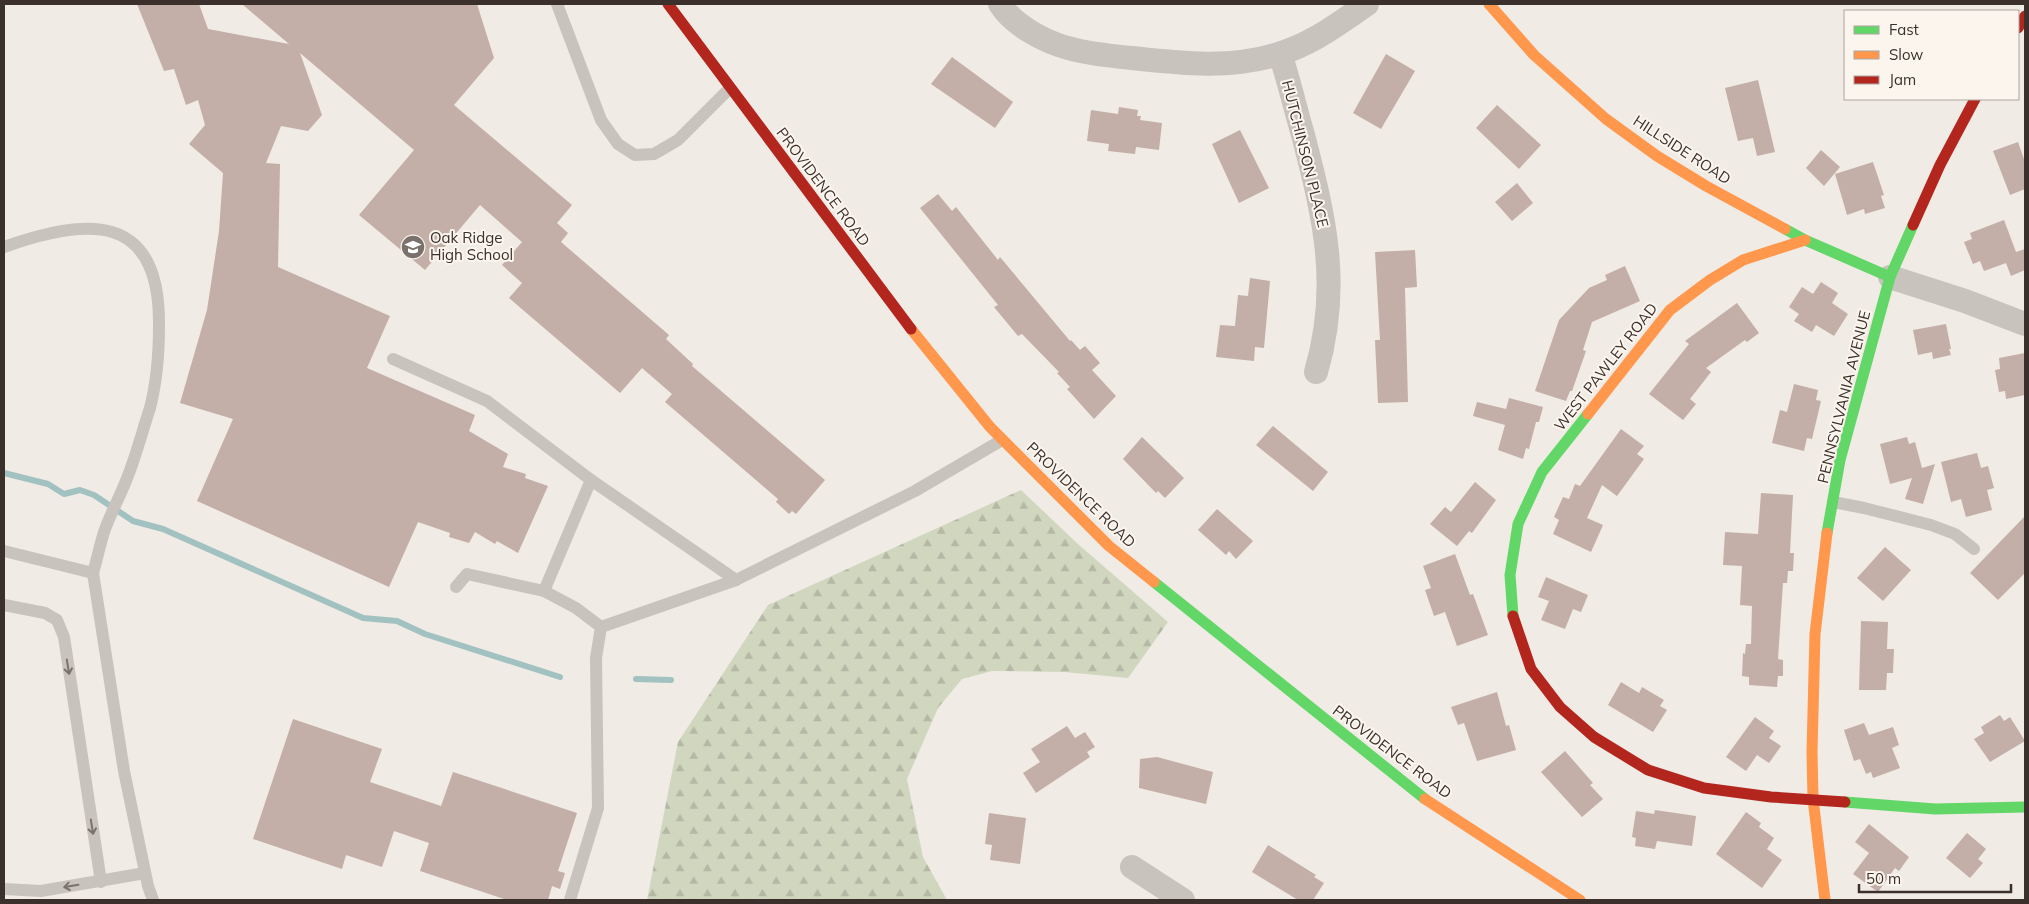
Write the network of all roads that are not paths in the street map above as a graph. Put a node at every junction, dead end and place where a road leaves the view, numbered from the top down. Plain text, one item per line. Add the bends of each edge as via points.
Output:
1 (557, 4) edge
2 (668, 4) edge
3 (1000, 4) edge
4 (1368, 4) edge
5 (1489, 4) edge
6 (1280, 54) junction
7 (730, 88) junction
8 (1974, 100) edge
9 (1805, 240) junction
10 (4, 247) edge
11 (1890, 277) junction
12 (2025, 324) edge
13 (393, 359) dead end
14 (1316, 372) dead end
15 (1002, 440) junction
16 (591, 480) junction
17 (1833, 502) junction
18 (1974, 549) dead end
19 (4, 551) edge
20 (93, 572) junction
21 (736, 580) junction
22 (456, 587) dead end
23 (544, 591) junction
24 (4, 605) edge
25 (601, 627) junction
26 (1813, 800) junction
27 (2025, 808) edge
28 (1132, 867) dead end
29 (145, 873) junction
30 (101, 882) junction
31 (4, 889) edge
32 (153, 900) edge
33 (570, 900) edge
34 (1183, 900) edge
35 (1580, 900) edge
36 (1824, 900) edge

1 - 7 lane via 601,120 618,144 636,155 654,154 678,140
2 - 7 street, PROVIDENCE ROAD
3 - 6 street via 1022,28 1067,48 1160,61 1214,64
4 - 6 street via 1316,40
5 - 9 street, HILLSIDE ROAD via 1534,55 1606,119 1706,186
6 - 14 street, HUTCHINSON PLACE via 1317,188 1329,261 1324,346
7 - 15 street, PROVIDENCE ROAD via 914,334
8 - 11 street, PENNSYLVANIA AVENUE via 1940,164
9 - 11 street, HILLSIDE ROAD
9 - 26 street, WEST PAWLEY ROAD via 1743,260 1670,310 1542,472 1518,524 1510,575 1513,619 1531,669 1560,707 1594,737 1648,770 1704,788
10 - 20 lane via 38,235 98,228 120,234 133,242 144,255 154,276 159,301 156,371 150,405 130,472 104,531
11 - 12 street via 1965,300
11 - 17 street, PENNSYLVANIA AVENUE via 1840,460
13 - 16 lane via 487,401
15 - 21 lane via 915,491
15 - 35 street, PROVIDENCE ROAD via 1109,546 1295,696 1425,799
16 - 21 lane
16 - 23 lane
17 - 18 lane via 1931,525 1955,534
17 - 26 street, PENNSYLVANIA AVENUE via 1823,554 1815,634
19 - 20 lane
20 - 29 lane via 124,771
21 - 25 lane
22 - 23 lane via 467,574
23 - 25 lane via 576,608
24 -> 30 lane via 45,613 56,620 64,638
25 - 33 lane via 596,658 598,808
26 - 27 street, WEST PAWLEY ROAD via 1936,809
26 - 36 street, PENNSYLVANIA AVENUE
28 - 34 street
29 - 30 lane
29 - 32 lane
30 -> 31 lane via 42,891

